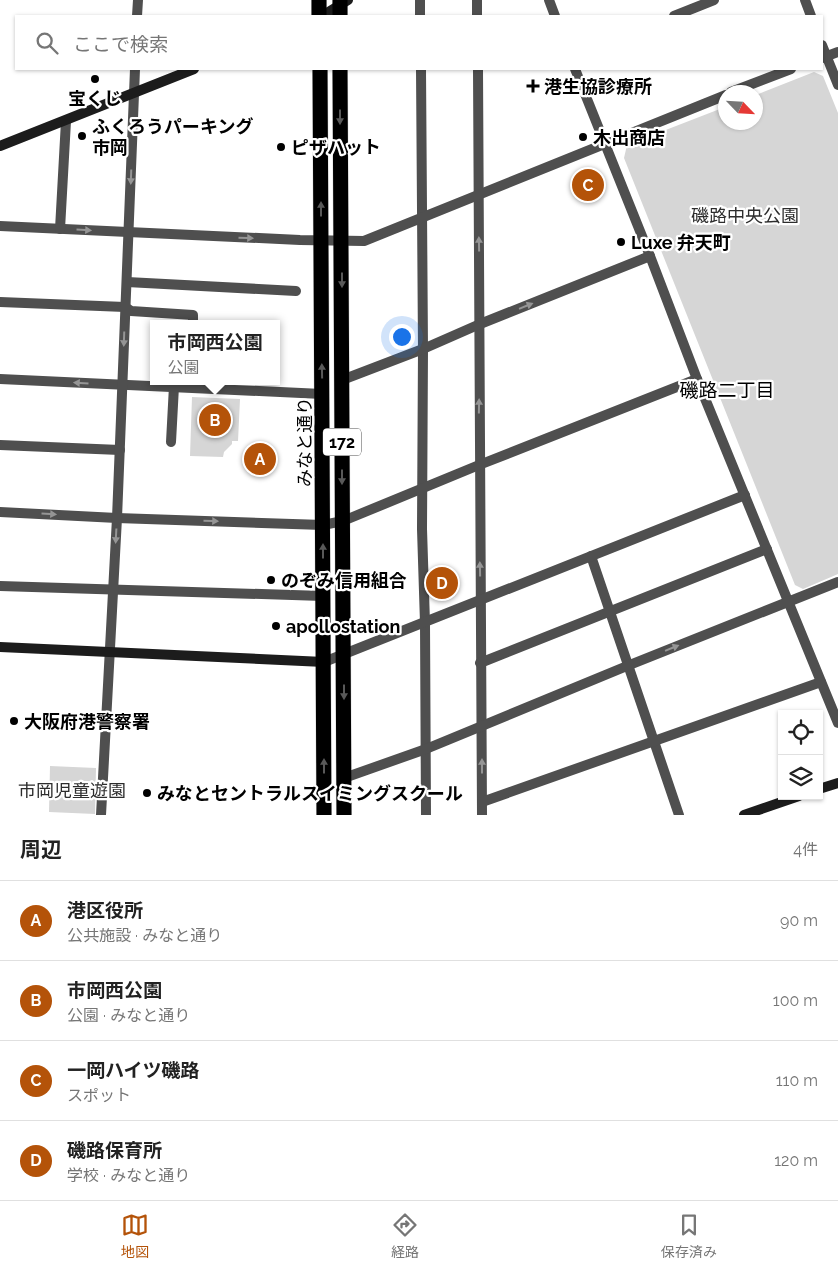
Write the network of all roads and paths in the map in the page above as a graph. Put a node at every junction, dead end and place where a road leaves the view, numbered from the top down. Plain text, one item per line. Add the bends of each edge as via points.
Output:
1 (138, 0) edge
2 (319, 0) edge
3 (420, 0) edge
4 (477, 0) edge
5 (548, 0) edge
6 (714, 0) edge
7 (805, 0) edge
8 (342, 5) edge
9 (137, 15) edge
10 (320, 15) edge
11 (322, 15) edge
12 (420, 15) edge
13 (478, 15) edge
14 (555, 15) edge
15 (676, 15) edge
16 (811, 15) edge
17 (838, 52) edge
18 (824, 57) edge
19 (135, 70) edge
20 (192, 70) edge
21 (320, 70) edge
22 (340, 70) edge
23 (421, 70) edge
24 (478, 70) edge
25 (575, 70) edge
26 (787, 70) edge
27 (750, 85) edge
28 (838, 85) edge
29 (134, 93) junction
30 (718, 98) edge
31 (66, 121) junction
32 (606, 143) junction
33 (0, 146) edge
34 (479, 195) junction
35 (422, 218) junction
36 (0, 226) edge
37 (60, 229) junction
38 (129, 233) junction
39 (321, 241) junction
40 (341, 241) junction
41 (650, 256) junction
42 (127, 282) junction
43 (296, 291) dead end
44 (0, 302) edge
45 (125, 307) junction
46 (193, 320) edge
47 (480, 324) junction
48 (423, 349) junction
49 (0, 379) edge
50 (697, 379) junction
51 (342, 380) junction
52 (122, 385) junction
53 (182, 385) edge
54 (204, 385) edge
55 (174, 386) junction
56 (322, 394) junction
57 (171, 442) dead end
58 (0, 445) edge
59 (120, 450) junction
60 (479, 465) junction
61 (422, 489) junction
62 (745, 495) junction
63 (0, 512) edge
64 (117, 518) junction
65 (343, 521) junction
66 (323, 525) junction
67 (767, 549) junction
68 (591, 556) junction
69 (838, 582) edge
70 (0, 586) edge
71 (114, 590) junction
72 (323, 596) junction
73 (480, 600) junction
74 (789, 601) junction
75 (609, 612) junction
76 (425, 622) junction
77 (0, 647) edge
78 (111, 653) junction
79 (343, 655) junction
80 (324, 662) junction
81 (480, 663) junction
82 (626, 666) junction
83 (821, 682) junction
84 (838, 724) edge
85 (482, 725) junction
86 (653, 741) junction
87 (426, 749) junction
88 (344, 778) junction
89 (838, 783) edge
90 (823, 788) edge
91 (787, 800) edge
92 (482, 802) junction
93 (101, 815) edge
94 (324, 815) edge
95 (344, 815) edge
96 (426, 815) edge
97 (482, 815) edge
98 (678, 815) edge
99 (744, 815) edge

1 - 9 street
2 - 10 highway
3 - 12 street
4 - 13 street
5 - 14 street
6 - 15 street
7 - 16 street
8 - 11 street
17 - 18 street
18 - 28 street
19 - 29 street
20 - 29 street
39 -> 21 highway, みなと通り / 172
22 -> 40 highway, 172
23 - 35 street
24 - 34 street
25 - 32 street
26 - 27 street
29 - 31 street
29 -> 38 street
30 - 32 street
31 - 33 street
31 - 37 street
32 - 34 street
32 - 41 street
34 - 35 street
47 -> 34 street
35 - 40 street via 364,241
35 - 48 street
36 - 37 street
37 -> 38 street
38 -> 39 street
38 - 42 street
39 - 40 street
56 -> 39 highway, みなと通り / 172
40 -> 51 highway, 172
47 -> 41 street
41 - 50 street
42 - 43 street
42 - 45 street
44 - 45 street
45 - 46 street via 131,311 193,315
45 -> 52 street
47 - 48 street
60 -> 47 street
48 - 51 street
48 - 61 street
52 -> 49 street
50 - 60 street
50 - 62 street
51 -> 65 highway, 172
52 - 55 street
52 - 59 street
53 - 55 street
54 - 56 street
55 - 57 street
56 - 66 highway, みなと通り / 172
58 - 59 street
59 - 64 street
60 - 61 street
73 -> 60 street
61 - 65 street
61 - 76 street
62 - 67 street
62 - 68 street
63 -> 64 street
64 -> 66 street
64 -> 71 street
65 - 66 street
65 - 79 highway, 172
72 -> 66 highway, みなと通り / 172
67 - 74 street
67 - 75 street
68 - 73 street
68 - 75 street
69 - 74 street
70 - 71 street
71 - 72 street
71 - 78 street
72 - 80 highway, みなと通り / 172
73 - 76 street
73 - 81 street
82 -> 74 street
74 - 83 street
75 - 81 street
75 - 82 street
76 - 79 street
76 - 87 street
77 - 78 street
78 - 80 street
78 - 93 street
79 - 80 street
79 -> 88 highway, 172
94 -> 80 highway, みなと通り / 172
81 - 85 street
82 - 85 street
82 - 86 street
83 - 84 street
83 - 86 street
85 - 87 street
92 -> 85 street
86 - 92 street
86 - 98 street
87 - 88 street
87 - 96 street
88 - 95 highway, 172
89 - 90 street
91 - 99 street
92 - 97 street

